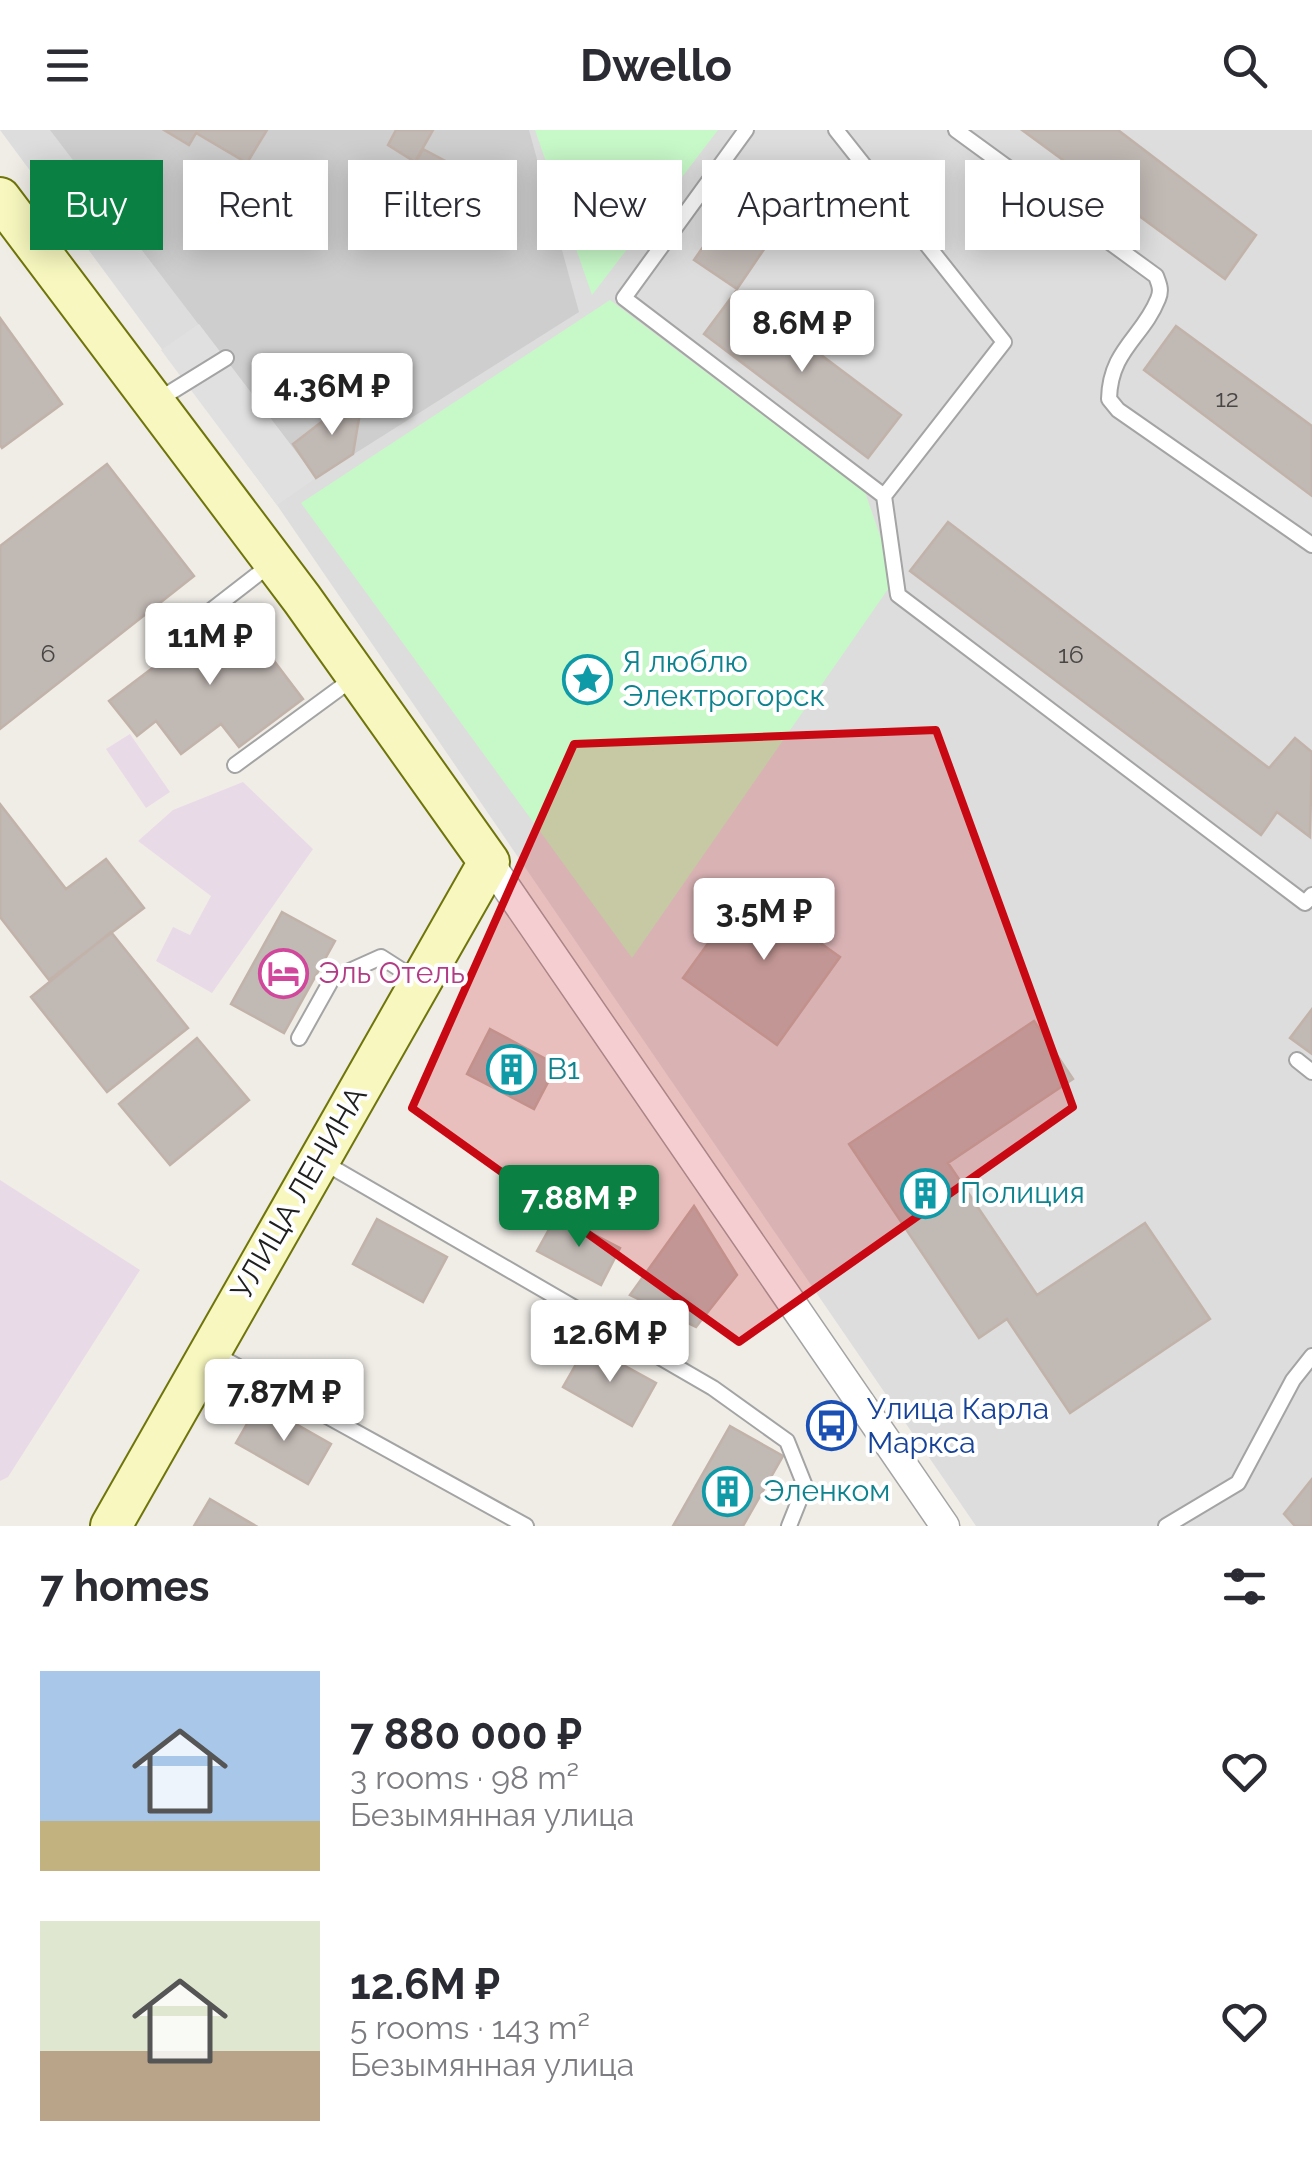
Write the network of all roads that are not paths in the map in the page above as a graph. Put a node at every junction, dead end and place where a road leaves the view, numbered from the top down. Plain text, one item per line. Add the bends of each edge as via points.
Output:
1 (746, 130) edge
2 (836, 130) edge
3 (956, 130) edge
4 (0, 198) edge
5 (226, 358) dead end
6 (155, 402) junction
7 (884, 496) junction
8 (1312, 545) edge
9 (274, 562) junction
10 (169, 643) dead end
11 (358, 675) junction
12 (235, 766) dead end
13 (489, 862) junction
14 (1312, 895) edge
15 (422, 983) junction
16 (299, 1038) dead end
17 (1297, 1060) dead end
18 (1312, 1072) edge
19 (318, 1159) junction
20 (208, 1350) junction
21 (1312, 1356) edge
22 (110, 1526) edge
23 (526, 1526) edge
24 (790, 1526) edge
25 (945, 1526) edge
26 (1166, 1526) edge

1 - 7 lane via 624,298
2 - 7 lane via 1004,342
3 - 8 lane via 1156,276 1158,298 1109,382 1109,399 1118,410
4 - 6 street
5 - 6 lane
6 - 9 street
7 - 14 lane via 898,595 1305,902
9 - 10 lane
9 - 11 street
11 - 12 lane
11 - 13 street
13 - 15 street, УЛИЦА ЛЕНИНА
13 - 25 street
15 - 16 lane via 381,957 332,979
15 - 19 street, УЛИЦА ЛЕНИНА
17 - 18 lane
19 - 20 street, УЛИЦА ЛЕНИНА
19 - 24 lane via 714,1388 787,1441 804,1486
20 - 22 street, УЛИЦА ЛЕНИНА
20 - 23 lane
21 - 26 lane via 1292,1380 1238,1483

